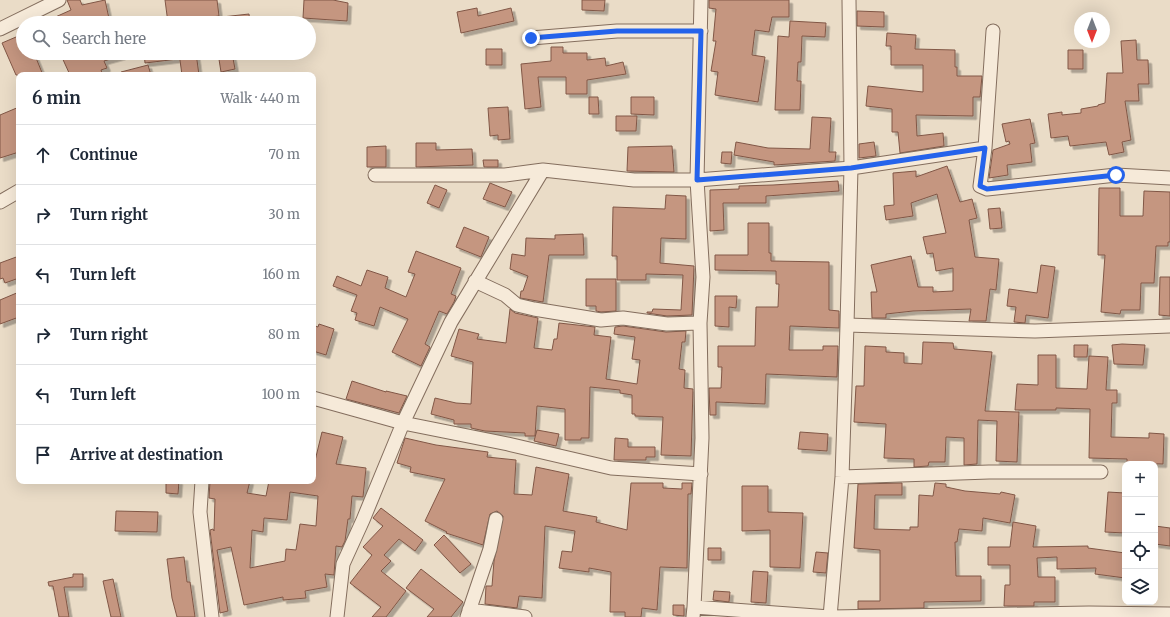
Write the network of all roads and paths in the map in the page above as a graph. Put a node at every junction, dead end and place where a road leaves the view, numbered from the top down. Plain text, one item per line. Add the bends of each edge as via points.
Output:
1 (58, 0) edge
2 (701, 0) edge
3 (849, 0) edge
4 (26, 16) edge
5 (16, 21) edge
6 (0, 29) edge
7 (701, 31) junction
8 (993, 31) dead end
9 (531, 38) dead end
10 (985, 148) junction
11 (851, 168) junction
12 (543, 170) junction
13 (375, 175) dead end
14 (1170, 178) edge
15 (697, 180) junction
16 (16, 193) edge
17 (0, 202) edge
18 (475, 281) junction
19 (700, 323) junction
20 (847, 325) junction
21 (1170, 326) edge
22 (316, 399) edge
23 (403, 423) junction
24 (1101, 472) dead end
25 (701, 474) junction
26 (842, 477) junction
27 (202, 484) edge
28 (496, 519) dead end
29 (693, 612) edge
30 (468, 614) edge
31 (1170, 614) edge
32 (212, 617) edge
33 (338, 617) edge
34 (525, 617) edge
35 (830, 617) edge

1 - 4 street
2 - 7 street
3 - 11 street
5 - 6 street
7 - 9 street via 617,31
7 - 15 street
8 - 10 street
10 - 11 street
10 - 14 street via 980,186 987,189 1116,175
11 - 15 street
11 - 20 street
12 - 13 street via 505,175
12 - 15 street via 634,180
12 - 18 street
15 - 19 street via 703,277
16 - 17 street
18 - 19 street via 505,295 517,305 534,309 602,320 623,318 667,324
18 - 23 street via 451,322
19 - 25 street
20 - 21 street via 1035,331
20 - 26 street
22 - 23 street
23 - 25 street via 611,468
23 - 33 street via 343,564
24 - 26 street via 989,472
25 - 29 street
26 - 35 street
27 - 32 street via 200,512
28 - 30 street via 490,549
29 - 35 street
30 - 34 street
31 - 35 street

